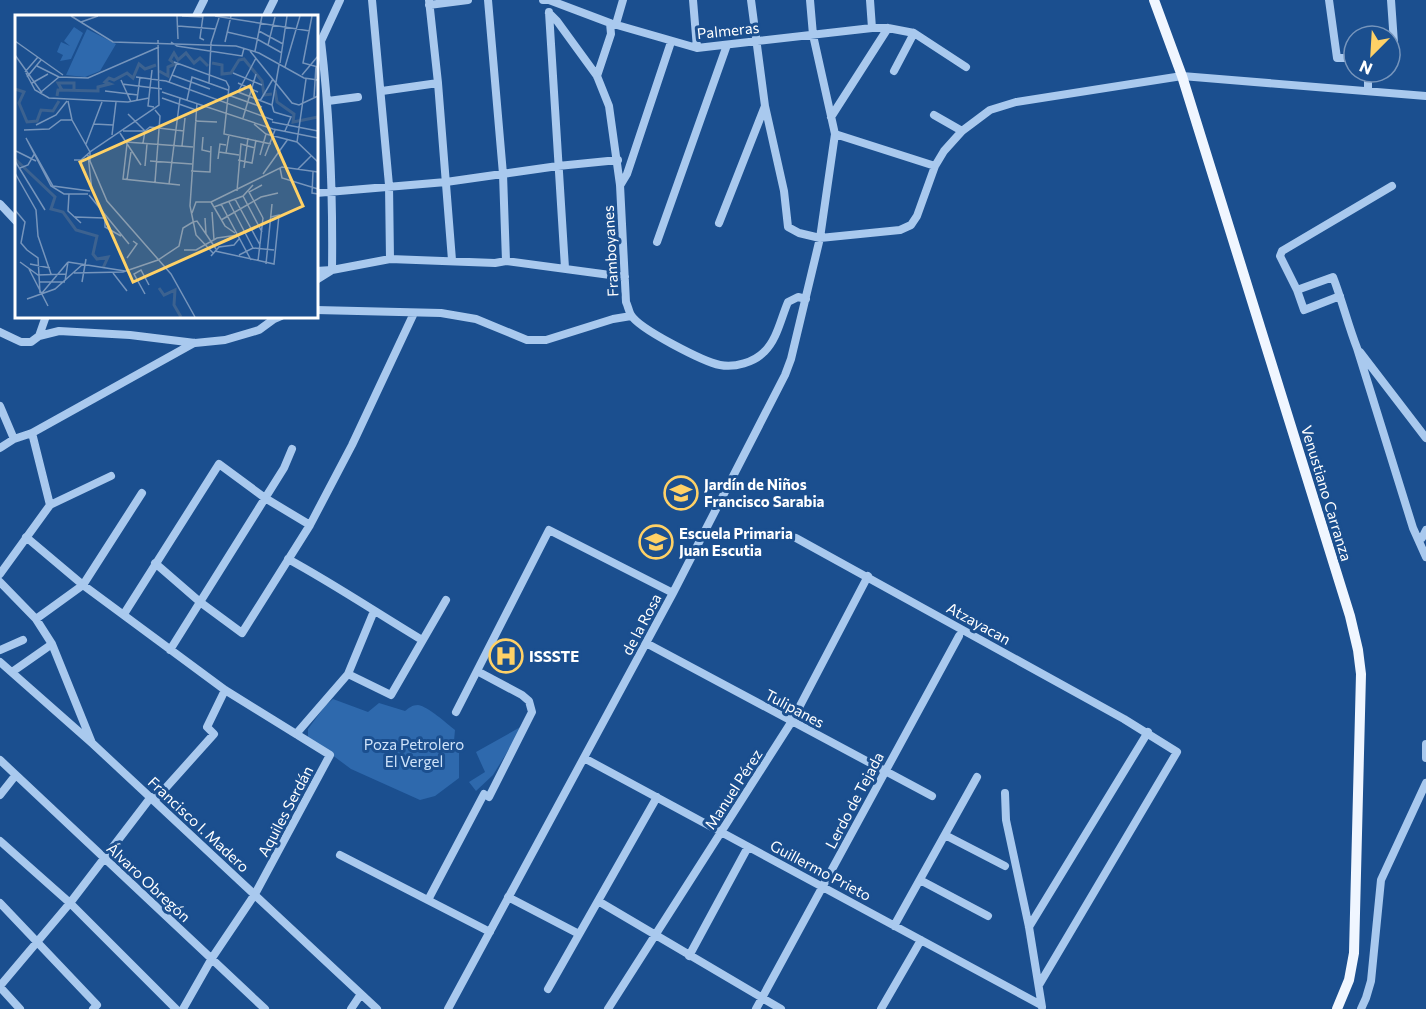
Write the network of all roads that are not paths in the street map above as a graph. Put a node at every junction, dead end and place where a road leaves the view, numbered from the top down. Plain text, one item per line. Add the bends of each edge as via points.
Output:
1 (204, 0) edge
2 (274, 0) edge
3 (340, 0) edge
4 (372, 0) edge
5 (468, 0) edge
6 (488, 0) edge
7 (543, 0) edge
8 (549, 0) edge
9 (623, 0) edge
10 (693, 0) edge
11 (751, 0) edge
12 (810, 0) edge
13 (870, 0) edge
14 (1154, 0) edge
15 (1329, 0) edge
16 (1391, 0) edge
17 (429, 3) edge
18 (549, 13) junction
19 (196, 15) edge
20 (266, 15) edge
21 (613, 23) junction
22 (1393, 24) edge
23 (872, 28) junction
24 (888, 28) junction
25 (914, 33) junction
26 (813, 35) junction
27 (758, 40) junction
28 (319, 41) edge
29 (671, 42) junction
30 (727, 45) junction
31 (697, 48) junction
32 (1342, 58) edge
33 (966, 67) dead end
34 (894, 71) dead end
35 (597, 76) junction
36 (1182, 76) junction
37 (438, 83) junction
38 (1368, 84) edge
39 (1368, 90) junction
40 (382, 91) junction
41 (358, 96) dead end
42 (1426, 96) edge
43 (328, 101) junction
44 (765, 106) junction
45 (934, 115) dead end
46 (831, 117) junction
47 (962, 131) junction
48 (835, 134) junction
49 (618, 160) junction
50 (558, 165) junction
51 (935, 166) junction
52 (503, 174) junction
53 (446, 182) junction
54 (389, 185) junction
55 (620, 185) junction
56 (1392, 186) dead end
57 (333, 191) junction
58 (318, 193) edge
59 (0, 204) edge
60 (15, 220) edge
61 (719, 223) dead end
62 (820, 238) junction
63 (657, 242) dead end
64 (390, 260) junction
65 (452, 260) junction
66 (506, 261) junction
67 (565, 268) junction
68 (332, 270) junction
69 (318, 271) edge
70 (624, 277) junction
71 (318, 279) edge
72 (1297, 290) junction
73 (1340, 296) junction
74 (806, 299) junction
75 (318, 310) edge
76 (414, 313) junction
77 (632, 316) junction
78 (45, 318) edge
79 (276, 318) edge
80 (0, 332) edge
81 (39, 336) junction
82 (195, 343) junction
83 (1358, 348) junction
84 (0, 406) edge
85 (32, 433) junction
86 (1426, 438) edge
87 (14, 439) junction
88 (0, 448) edge
89 (292, 450) dead end
90 (111, 476) dead end
91 (142, 493) dead end
92 (265, 498) junction
93 (50, 506) junction
94 (310, 525) junction
95 (1426, 530) edge
96 (26, 537) junction
97 (796, 538) dead end
98 (1421, 538) edge
99 (1426, 557) edge
100 (288, 559) junction
101 (155, 563) junction
102 (0, 574) edge
103 (868, 576) junction
104 (0, 582) edge
105 (83, 585) junction
106 (673, 593) junction
107 (446, 600) dead end
108 (200, 602) junction
109 (374, 612) junction
110 (124, 614) junction
111 (36, 620) junction
112 (959, 636) dead end
113 (22, 640) dead end
114 (422, 640) junction
115 (646, 643) junction
116 (52, 644) junction
117 (0, 650) edge
118 (170, 650) junction
119 (0, 662) edge
120 (477, 671) junction
121 (12, 672) junction
122 (348, 674) junction
123 (225, 690) junction
124 (456, 712) dead end
125 (792, 721) junction
126 (1148, 732) junction
127 (296, 734) junction
128 (93, 744) junction
129 (1426, 744) edge
130 (584, 758) junction
131 (1426, 758) edge
132 (0, 760) edge
133 (886, 771) junction
134 (15, 776) junction
135 (977, 777) dead end
136 (1426, 783) edge
137 (1005, 793) dead end
138 (0, 795) edge
139 (933, 796) dead end
140 (657, 797) junction
141 (152, 799) junction
142 (721, 832) junction
143 (945, 835) junction
144 (0, 841) edge
145 (748, 847) junction
146 (340, 855) dead end
147 (104, 859) junction
148 (1005, 866) dead end
149 (920, 880) junction
150 (823, 887) junction
151 (255, 894) junction
152 (508, 897) junction
153 (428, 900) junction
154 (598, 901) junction
155 (0, 903) edge
156 (70, 903) junction
157 (988, 916) dead end
158 (894, 926) junction
159 (1029, 927) junction
160 (490, 932) junction
161 (579, 934) junction
162 (655, 936) junction
163 (921, 940) junction
164 (38, 942) junction
165 (689, 956) junction
166 (212, 958) junction
167 (1039, 985) junction
168 (0, 987) edge
169 (548, 989) dead end
170 (361, 994) junction
171 (762, 999) junction
172 (95, 1007) edge
173 (1042, 1007) edge
174 (20, 1009) edge
175 (176, 1009) edge
176 (183, 1009) edge
177 (265, 1009) edge
178 (351, 1009) edge
179 (377, 1009) edge
180 (448, 1009) edge
181 (608, 1009) edge
182 (756, 1009) edge
183 (782, 1009) edge
184 (881, 1009) edge
185 (1337, 1009) edge
186 (1361, 1009) edge

1 - 19 street
2 - 20 street
3 - 28 street
4 - 40 street
5 - 17 street
6 - 52 street
7 - 8 street, Palmeras
8 - 18 street
8 - 21 street, Palmeras
9 - 21 street
10 - 31 street
11 - 27 street
12 - 26 street
13 - 23 street
14 - 36 main road, Venustiano Carranza
15 - 32 street via 1337,58
16 - 22 street
17 - 37 street
18 - 35 street, Framboyanes
18 - 50 street
21 - 29 street, Palmeras
21 - 35 street
23 - 24 street, Palmeras
23 - 26 street, Palmeras
24 - 25 street, Palmeras
24 - 46 street
25 - 33 street
25 - 34 street
26 - 27 street, Palmeras
26 - 46 street
27 - 30 street, Palmeras
27 - 44 street
28 - 43 street
29 - 31 street, Palmeras
29 - 55 street
30 - 31 street, Palmeras
30 - 63 street
35 - 49 street, Framboyanes via 609,106
36 - 39 street
36 - 47 street via 1016,102 990,110
36 - 185 main road, Venustiano Carranza via 1359,650 1362,674 1354,952 1349,980
37 - 40 street
37 - 53 street
38 - 39 street
39 - 42 street
40 - 54 street
41 - 43 street
43 - 57 street
44 - 61 street
44 - 62 street via 788,227
45 - 47 street
46 - 48 street
47 - 51 street
48 - 51 street
48 - 62 street, de la Rosa
49 - 50 street
49 - 55 street, Framboyanes
50 - 52 street
50 - 67 street
51 - 62 street via 911,225 900,230
52 - 53 street
52 - 66 street
53 - 54 street
53 - 65 street
54 - 57 street
54 - 64 street
55 - 70 street, Framboyanes
56 - 72 street via 1282,251 1280,256
57 - 58 street
57 - 68 street
59 - 60 street
62 - 74 street, de la Rosa
64 - 65 street
64 - 68 street
65 - 66 street
66 - 67 street
67 - 70 street
68 - 69 street
68 - 71 street
70 - 77 street, Framboyanes via 626,302
72 - 73 street via 1333,277
72 - 73 street via 1304,310
73 - 83 street
74 - 77 street, Framboyanes via 798,297 788,302 765,352 735,365 700,358 643,327
74 - 106 street, de la Rosa via 785,375
75 - 76 street
76 - 77 street via 441,313 476,320 527,340 546,339
76 - 94 street
78 - 81 street
79 - 82 street via 259,330 225,340
80 - 81 street via 21,342 31,342
81 - 82 street via 59,331
82 - 85 street
83 - 86 street
83 - 98 street
84 - 87 street
85 - 87 street
85 - 93 street
87 - 88 street
89 - 92 street
90 - 93 street
91 - 105 street
92 - 94 street
92 - 101 street via 219,464
92 - 108 street
93 - 96 street
94 - 100 street
95 - 98 street
96 - 102 street
96 - 105 street
97 - 103 street, Atzayacan
98 - 99 street
100 - 108 street via 242,633
100 - 109 street
101 - 108 street
101 - 110 street
103 - 125 street, Manuel Pérez
103 - 126 street, Atzayacan
104 - 111 street
105 - 110 street
105 - 111 street
106 - 115 street, de la Rosa
106 - 120 street via 549,531
107 - 114 street
108 - 118 street
109 - 114 street
109 - 122 street
110 - 118 street
111 - 116 street
112 - 133 street, Lerdo de Tejada
113 - 117 street
114 - 122 street via 391,695
115 - 125 street, Tulipanes
115 - 130 street, de la Rosa
116 - 121 street
116 - 128 street
118 - 123 street
119 - 121 street, Francisco I. Madero
120 - 124 street
120 - 153 street via 522,695 532,712
121 - 128 street, Francisco I. Madero
122 - 127 street
123 - 127 street
123 - 141 street via 207,727 214,734
125 - 133 street, Tulipanes
125 - 142 street, Manuel Pérez
126 - 159 street
126 - 167 street, Atzayacan via 1177,752
127 - 151 street, Aquiles Serdán via 330,754
128 - 141 street, Francisco I. Madero
129 - 131 street
130 - 140 street, Guillermo Prieto
130 - 152 street, de la Rosa
132 - 134 street, Álvaro Obregón
133 - 139 street, Tulipanes
133 - 150 street, Lerdo de Tejada
134 - 138 street
134 - 147 street, Álvaro Obregón
135 - 143 street
136 - 186 street via 1381,880 1371,981
137 - 159 street via 1006,820
140 - 142 street, Guillermo Prieto
140 - 154 street
141 - 147 street
141 - 151 street, Francisco I. Madero
142 - 145 street, Guillermo Prieto
142 - 162 street, Manuel Pérez
143 - 148 street
143 - 149 street
144 - 156 street
145 - 150 street, Guillermo Prieto
145 - 165 street
146 - 153 street
147 - 156 street
147 - 166 street, Álvaro Obregón
149 - 157 street
149 - 158 street
150 - 158 street, Guillermo Prieto
150 - 171 street, Lerdo de Tejada
151 - 166 street, Aquiles Serdán
151 - 170 street, Francisco I. Madero
152 - 160 street, de la Rosa
152 - 161 street
153 - 160 street
154 - 161 street
154 - 162 street
155 - 164 street
156 - 164 street
156 - 175 street
158 - 163 street, Guillermo Prieto
159 - 167 street
160 - 180 street, de la Rosa
161 - 169 street
162 - 165 street
162 - 181 street, Manuel Pérez
163 - 173 street, Guillermo Prieto
163 - 184 street
164 - 168 street
164 - 172 street
165 - 171 street
166 - 176 street, Aquiles Serdán
166 - 177 street, Álvaro Obregón
167 - 173 street
168 - 174 street
170 - 178 street
170 - 179 street, Francisco I. Madero
171 - 182 street, Lerdo de Tejada
171 - 183 street

